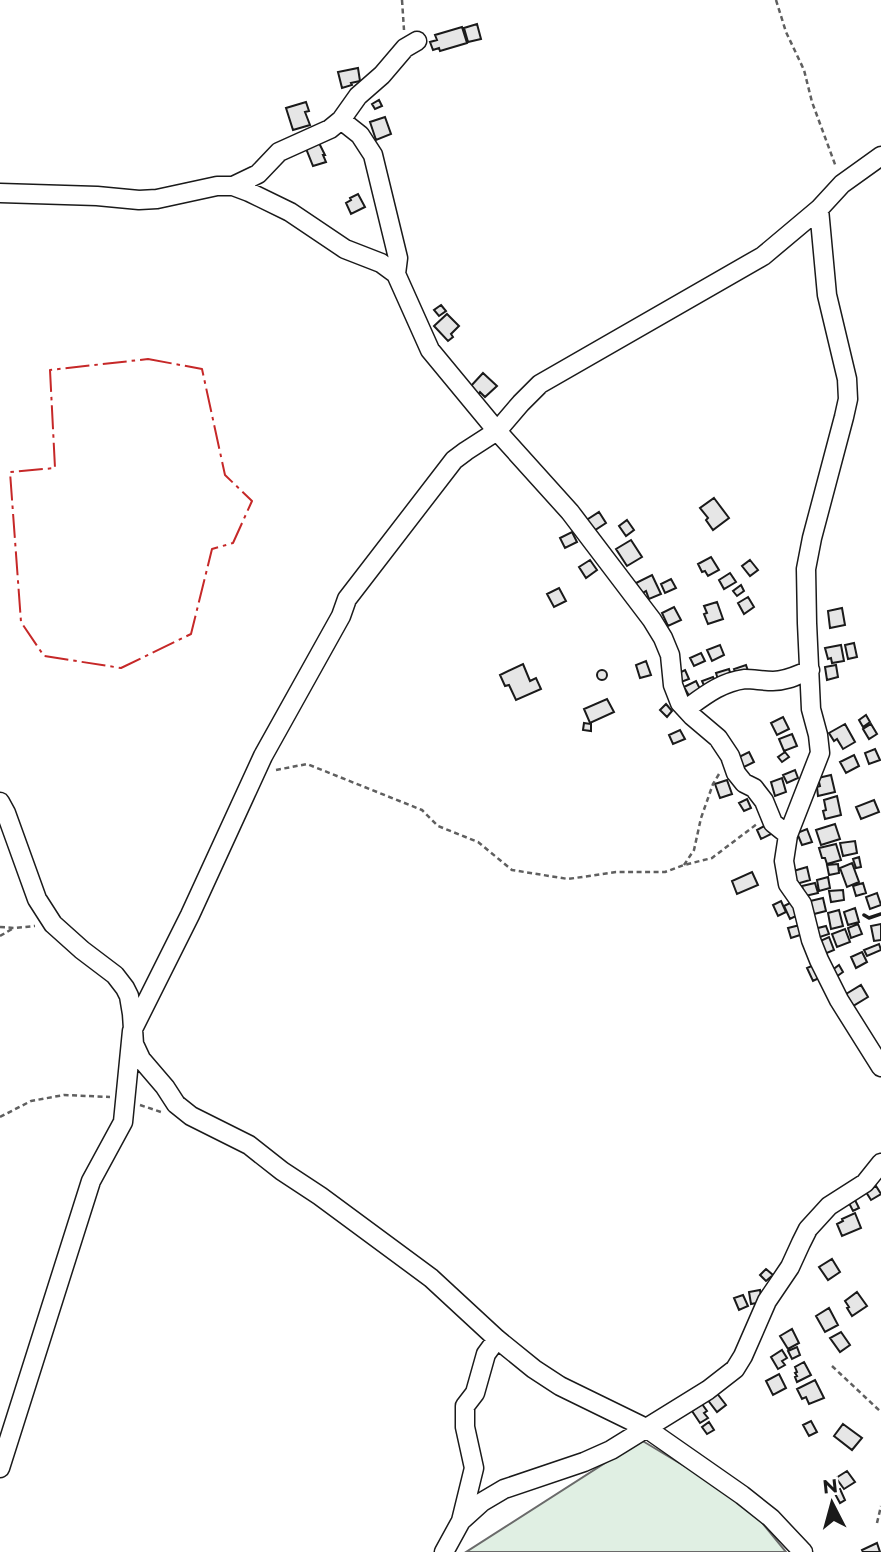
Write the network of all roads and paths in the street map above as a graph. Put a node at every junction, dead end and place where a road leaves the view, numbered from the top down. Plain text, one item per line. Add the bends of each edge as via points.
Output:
1 (402, 0) edge
2 (776, 0) edge
3 (411, 44) joint
4 (341, 120) junction
5 (881, 156) edge
6 (842, 184) junction
7 (233, 186) junction
8 (0, 193) edge
9 (819, 209) junction
10 (396, 274) junction
11 (497, 431) junction
12 (810, 670) junction
13 (686, 709) junction
14 (730, 756) junction
15 (276, 770) dead end
16 (0, 802) edge
17 (770, 815) junction
18 (788, 835) junction
19 (684, 865) junction
20 (53, 924) junction
21 (0, 927) edge
22 (15, 928) junction
23 (0, 936) edge
24 (132, 1031) junction
25 (881, 1067) edge
26 (125, 1100) junction
27 (191, 1116) junction
28 (0, 1117) edge
29 (881, 1163) edge
30 (496, 1339) junction
31 (832, 1366) dead end
32 (881, 1412) edge
33 (646, 1428) junction
34 (0, 1468) edge
35 (881, 1506) edge
36 (461, 1521) junction
37 (877, 1523) dead end
38 (444, 1552) edge
39 (803, 1552) edge

1 - 3 path
2 - 6 path
3 - 4 street via 358,96
4 - 7 street via 330,130 279,152 258,174
4 - 10 street via 360,135 373,155 398,258
5 - 6 street
6 - 9 street
7 - 8 street via 139,200
7 - 10 street via 290,212 345,249 381,262
9 - 11 street via 763,256 540,384
9 - 12 street via 827,295 848,399 806,569
10 - 11 street via 430,349
11 - 13 street via 570,512 652,620 670,655 673,685
11 - 24 street via 454,460 348,599 263,756
12 - 13 street via 790,679 725,684
12 - 18 street via 811,709 820,753
13 - 14 street via 718,738
14 - 17 street via 736,773 754,788
14 - 19 path via 713,784 694,850
15 - 19 path via 307,764 422,810 438,826 478,842 512,870 568,880 616,872 665,872
16 - 20 street via 37,899
17 - 18 street
17 - 19 path via 712,858
18 - 25 street via 788,884 802,904 811,940 839,1000
20 - 22 path
20 - 24 street via 125,988
21 - 22 path
22 - 23 path
24 - 26 street
24 - 27 street via 141,1059
26 - 27 path via 170,1115
26 - 28 path via 64,1095 31,1101
26 - 34 street via 123,1122 91,1181
27 - 30 street via 249,1145 320,1196 431,1278
29 - 33 street via 865,1183 829,1206 808,1229 790,1268 760,1313 735,1369
30 - 33 street via 560,1386
30 - 36 street via 486,1353 475,1393 465,1406 474,1468
31 - 32 path
33 - 36 street via 584,1462 504,1489
33 - 39 street via 756,1506
35 - 37 path
36 - 38 street

